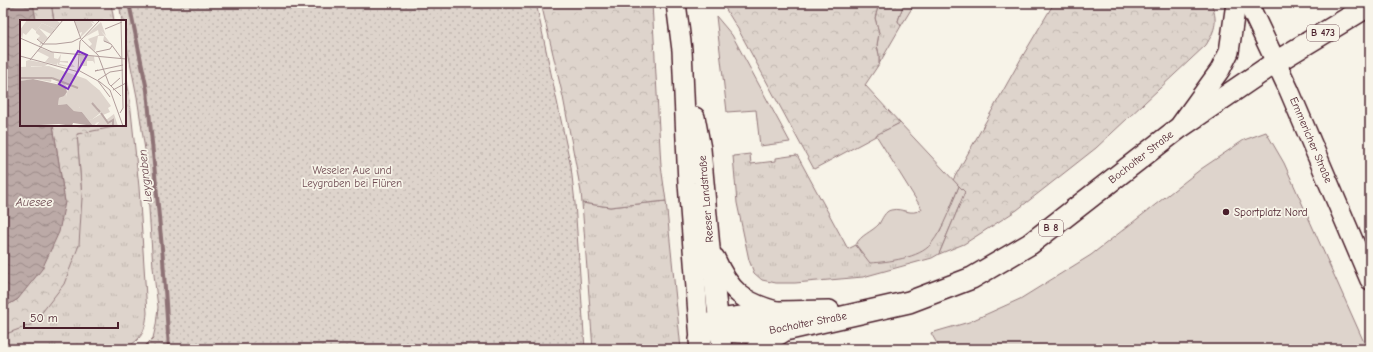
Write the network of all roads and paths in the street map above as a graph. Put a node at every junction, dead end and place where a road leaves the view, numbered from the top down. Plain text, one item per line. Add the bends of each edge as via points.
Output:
1 (676, 3) edge
2 (1236, 3) edge
3 (1248, 3) edge
4 (1370, 5) edge
5 (682, 50) junction
6 (1276, 62) junction
7 (1178, 128) junction
8 (710, 248) junction
9 (1370, 280) edge
10 (782, 321) junction
11 (709, 333) edge
12 (757, 349) edge

1 - 5 street, Reeser Landstraße
2 - 7 street via 1229,52 1220,70
3 - 6 street, Emmericher Straße
4 - 6 main road, Bocholter Straße / B 473
5 - 8 street, Reeser Landstraße via 701,149
5 - 11 street, Reeser Landstraße via 688,182
6 - 7 main road, Bocholter Straße / B 8
6 - 9 street, Emmericher Straße
7 - 10 main road, Bocholter Straße / B 8 via 1030,244 972,278 909,302
8 - 10 street via 723,276 739,295
8 - 11 street, Reeser Landstraße
10 - 11 main road, Bocholter Straße / B 8
10 - 12 main road, B 8

